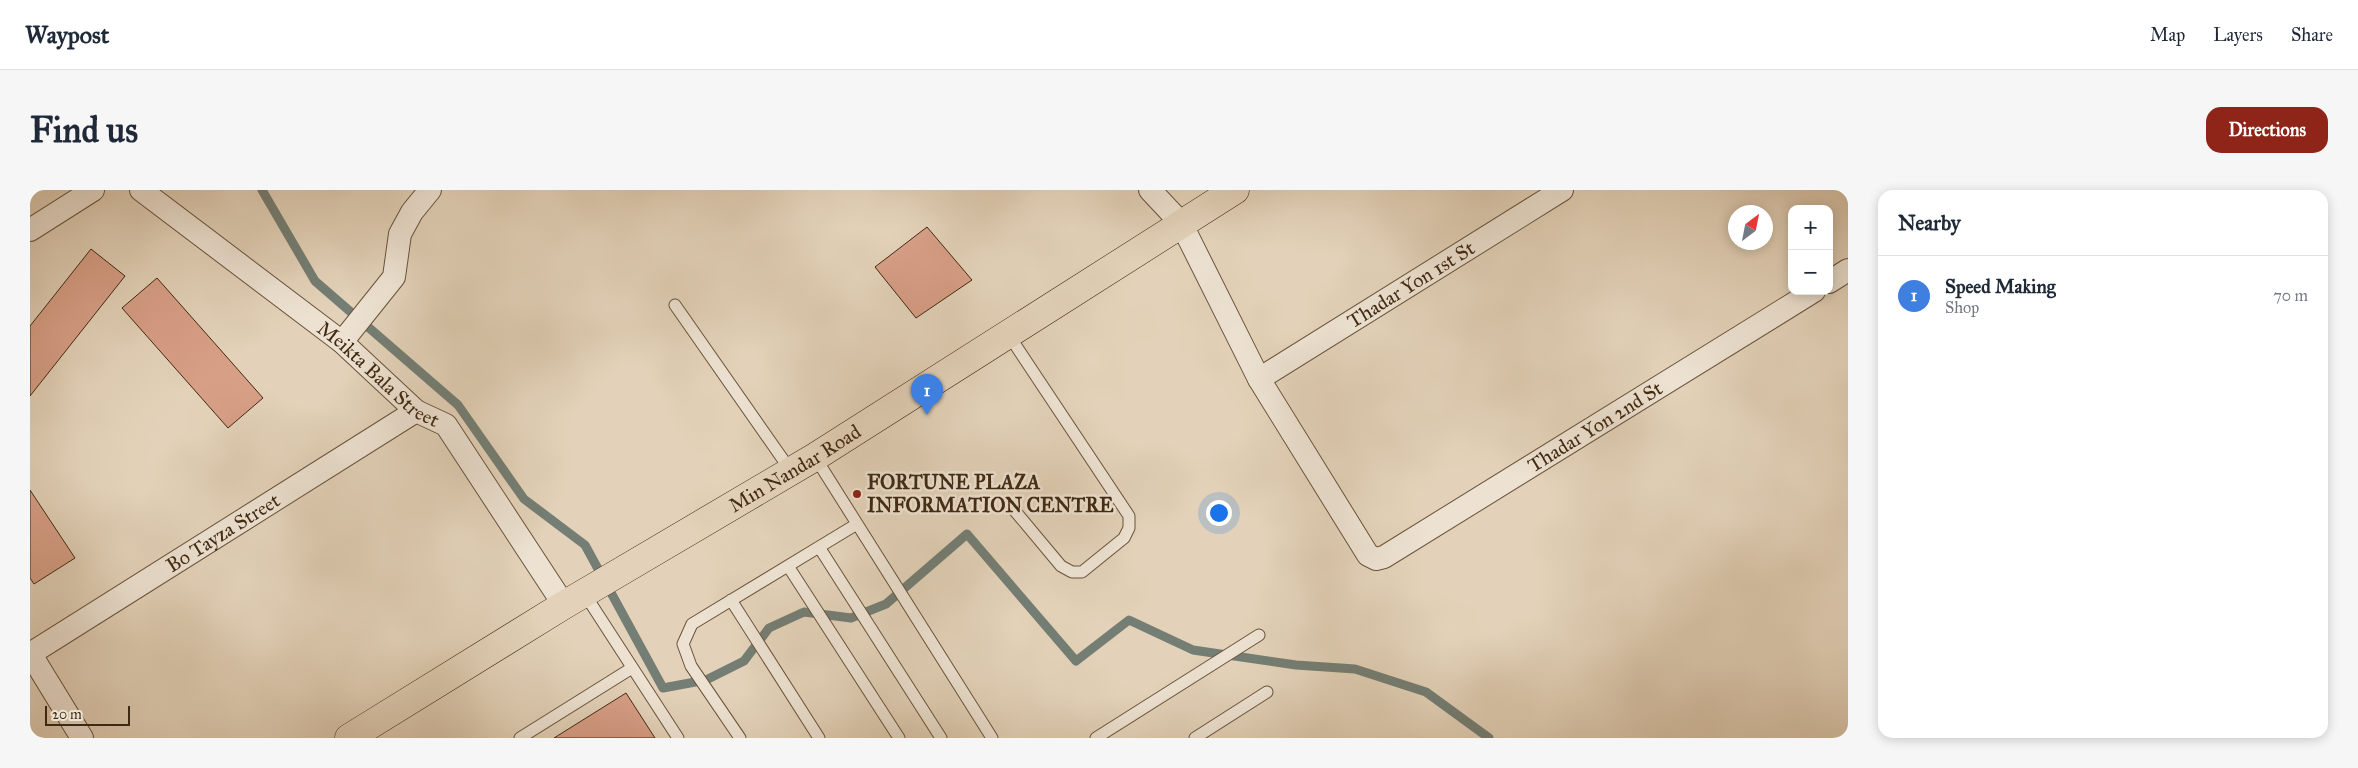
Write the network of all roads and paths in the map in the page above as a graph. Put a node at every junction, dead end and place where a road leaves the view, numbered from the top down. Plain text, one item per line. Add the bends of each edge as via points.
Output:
1 (93, 190) edge
2 (141, 190) edge
3 (430, 190) edge
4 (1150, 190) edge
5 (1235, 190) edge
6 (1562, 190) edge
7 (1181, 223) junction
8 (30, 230) edge
9 (1848, 270) edge
10 (1833, 279) edge
11 (1808, 295) edge
12 (675, 305) dead end
13 (1008, 332) junction
14 (348, 333) junction
15 (1259, 378) junction
16 (416, 411) junction
17 (815, 456) junction
18 (790, 471) junction
19 (1010, 505) dead end
20 (857, 524) junction
21 (820, 547) junction
22 (788, 566) junction
23 (574, 599) junction
24 (731, 600) junction
25 (1259, 635) dead end
26 (30, 654) edge
27 (632, 668) junction
28 (1267, 692) dead end
29 (82, 738) edge
30 (349, 738) edge
31 (520, 738) edge
32 (678, 738) edge
33 (740, 738) edge
34 (819, 738) edge
35 (899, 738) edge
36 (941, 738) edge
37 (992, 738) edge
38 (1096, 738) edge
39 (1195, 738) edge

1 - 8 street
2 - 14 street, Meikta Bala Street
3 - 14 street via 400,234 394,277
4 - 7 street
5 - 7 main road, Min Nandar Road
6 - 15 street, Thadar Yon 1st St
7 - 13 main road, Min Nandar Road
7 - 15 street
9 - 10 street
11 - 15 street, Thadar Yon 2nd St via 1376,559 1368,555
12 - 18 lane
13 - 17 main road, Min Nandar Road
13 - 19 lane via 1129,516 1130,528 1124,538 1082,572 1072,572 1061,566
14 - 16 street, Meikta Bala Street
16 - 23 street, Meikta Bala Street via 446,425
16 - 26 street, Bo Tayza Street
17 - 18 main road, Min Nandar Road
17 - 20 lane
18 - 23 main road, Min Nandar Road
20 - 21 lane
20 - 37 lane
21 - 22 lane
21 - 36 lane
22 - 24 lane
22 - 35 lane
23 - 27 lane
23 - 30 main road, Min Nandar Road
24 - 33 lane via 692,624 683,644 691,666
24 - 34 lane
25 - 38 lane
26 - 29 street
27 - 31 lane
27 - 32 lane
28 - 39 lane

